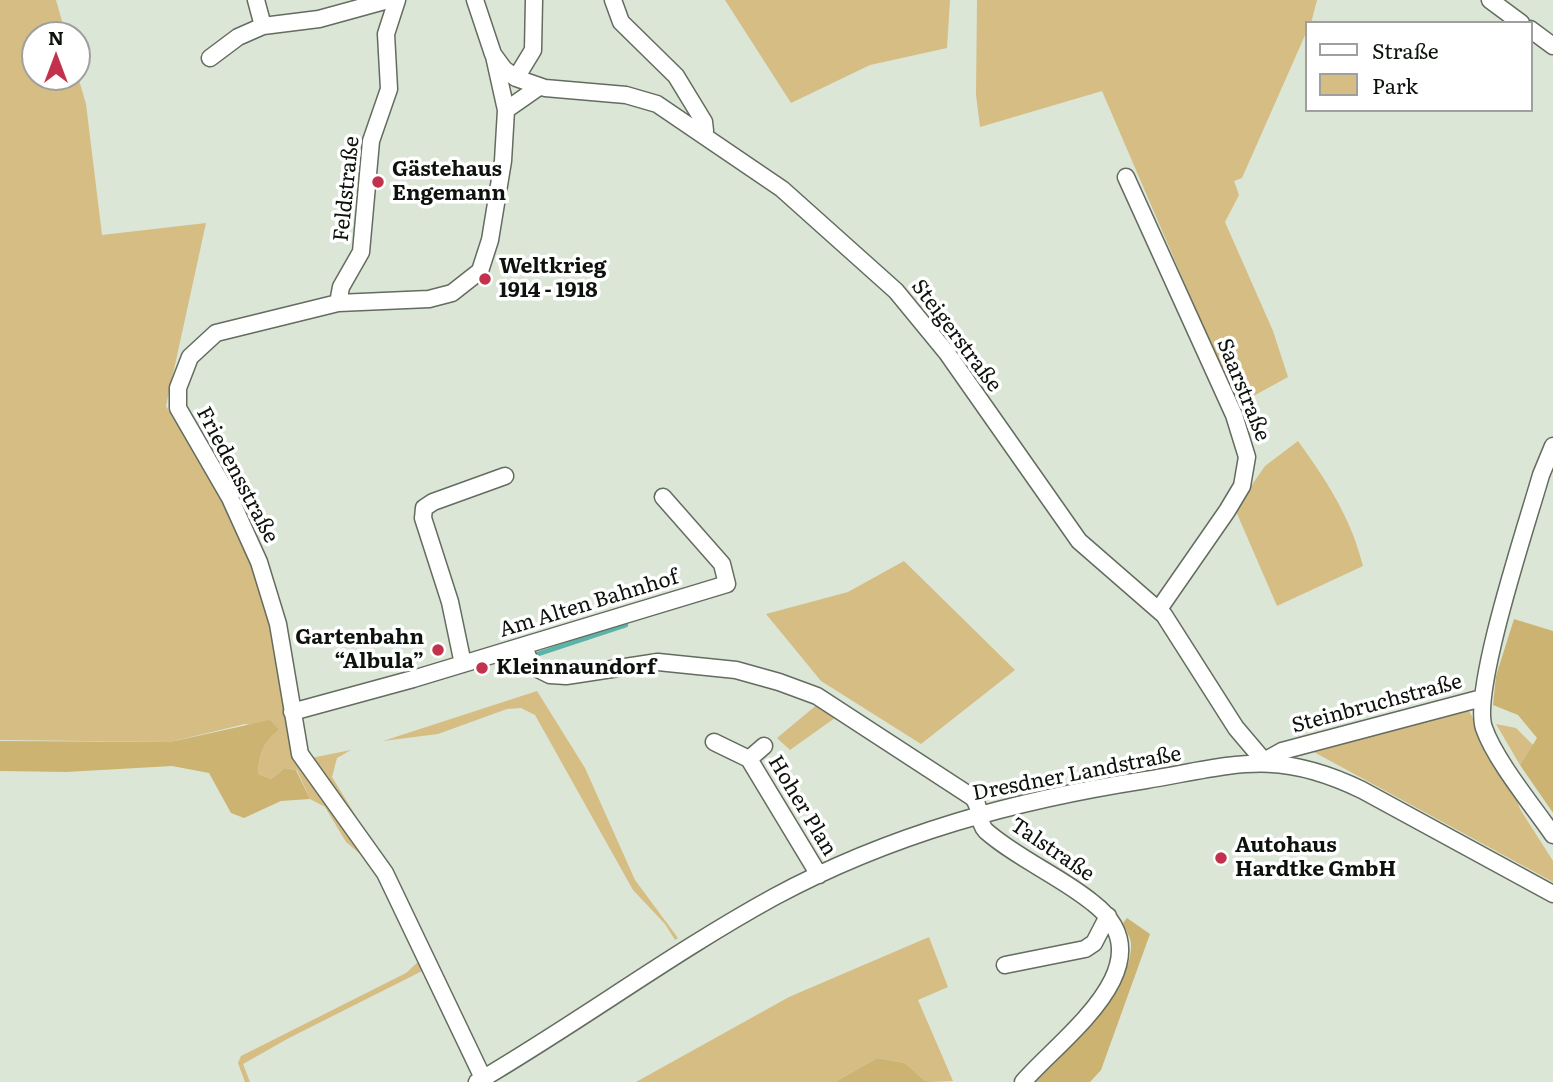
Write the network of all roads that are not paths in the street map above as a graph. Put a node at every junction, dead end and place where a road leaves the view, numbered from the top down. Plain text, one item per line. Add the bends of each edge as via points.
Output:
1 (256, 0) edge
2 (388, 0) edge
3 (397, 0) edge
4 (475, 0) edge
5 (534, 0) edge
6 (613, 0) edge
7 (1490, 0) edge
8 (370, 2) edge
9 (1518, 21) edge
10 (263, 26) junction
11 (1532, 30) edge
12 (386, 34) junction
13 (1553, 46) edge
14 (494, 56) junction
15 (210, 58) dead end
16 (516, 78) junction
17 (539, 87) junction
18 (506, 110) junction
19 (702, 134) junction
20 (1126, 177) dead end
21 (338, 303) junction
22 (1553, 446) edge
23 (505, 476) dead end
24 (663, 497) dead end
25 (1159, 609) junction
26 (524, 647) junction
27 (463, 664) junction
28 (1482, 698) junction
29 (292, 712) junction
30 (715, 742) dead end
31 (764, 746) dead end
32 (749, 759) junction
33 (1264, 761) junction
34 (978, 807) junction
35 (1553, 835) edge
36 (819, 875) junction
37 (1553, 894) edge
38 (1108, 916) junction
39 (1005, 965) dead end
40 (480, 1080) edge
41 (1023, 1082) edge

1 - 10 street
2 - 8 street
3 - 12 street, Feldstraße
4 - 14 street, Steigerstraße
5 - 16 street via 533,50
6 - 19 street via 621,22 676,76 704,122
7 - 9 street
8 - 10 street via 319,19
8 - 12 street, Feldstraße
10 - 15 street via 238,37
11 - 13 street
12 - 21 street, Feldstraße via 388,89 371,141 361,252 341,287
14 - 16 street, Steigerstraße
14 - 18 street, Friedensstraße
16 - 17 street, Steigerstraße
17 - 18 street
17 - 19 street, Steigerstraße via 642,97
18 - 21 street, Friedensstraße via 503,161 480,271 452,293 429,299
19 - 25 street, Steigerstraße via 782,190 896,291 947,353 1079,541
20 - 25 street, Saarstraße via 1234,415 1247,457 1242,485 1227,512
21 - 29 street, Friedensstraße via 216,333 190,357 178,388 178,408 230,498 259,562 278,624
22 - 28 street, Steinbruchstraße via 1541,475
23 - 27 street via 424,509
24 - 26 street, Am Alten Bahnhof via 722,564 727,584
25 - 33 street, Steigerstraße via 1236,728
26 - 27 street, Am Alten Bahnhof
26 - 34 street, Talstraße via 532,666 550,675 658,662 736,670 779,682 817,696
27 - 29 street, Am Alten Bahnhof
28 - 33 street, Steinbruchstraße via 1282,751
28 - 35 street via 1483,727 1491,743
29 - 40 street, Friedensstraße via 300,754 385,873
30 - 32 street, Hoher Plan
31 - 32 street, Hoher Plan
32 - 36 street, Hoher Plan
33 - 34 street, Dresdner Landstraße
33 - 37 street, Dresdner Landstraße via 1330,774
34 - 36 street, Dresdner Landstraße
34 - 38 street, Talstraße via 984,830
36 - 40 street, Dresdner Landstraße via 725,927
38 - 39 street via 1094,943 1085,949
38 - 41 street, Talstraße via 1121,938 1121,962 1069,1039

